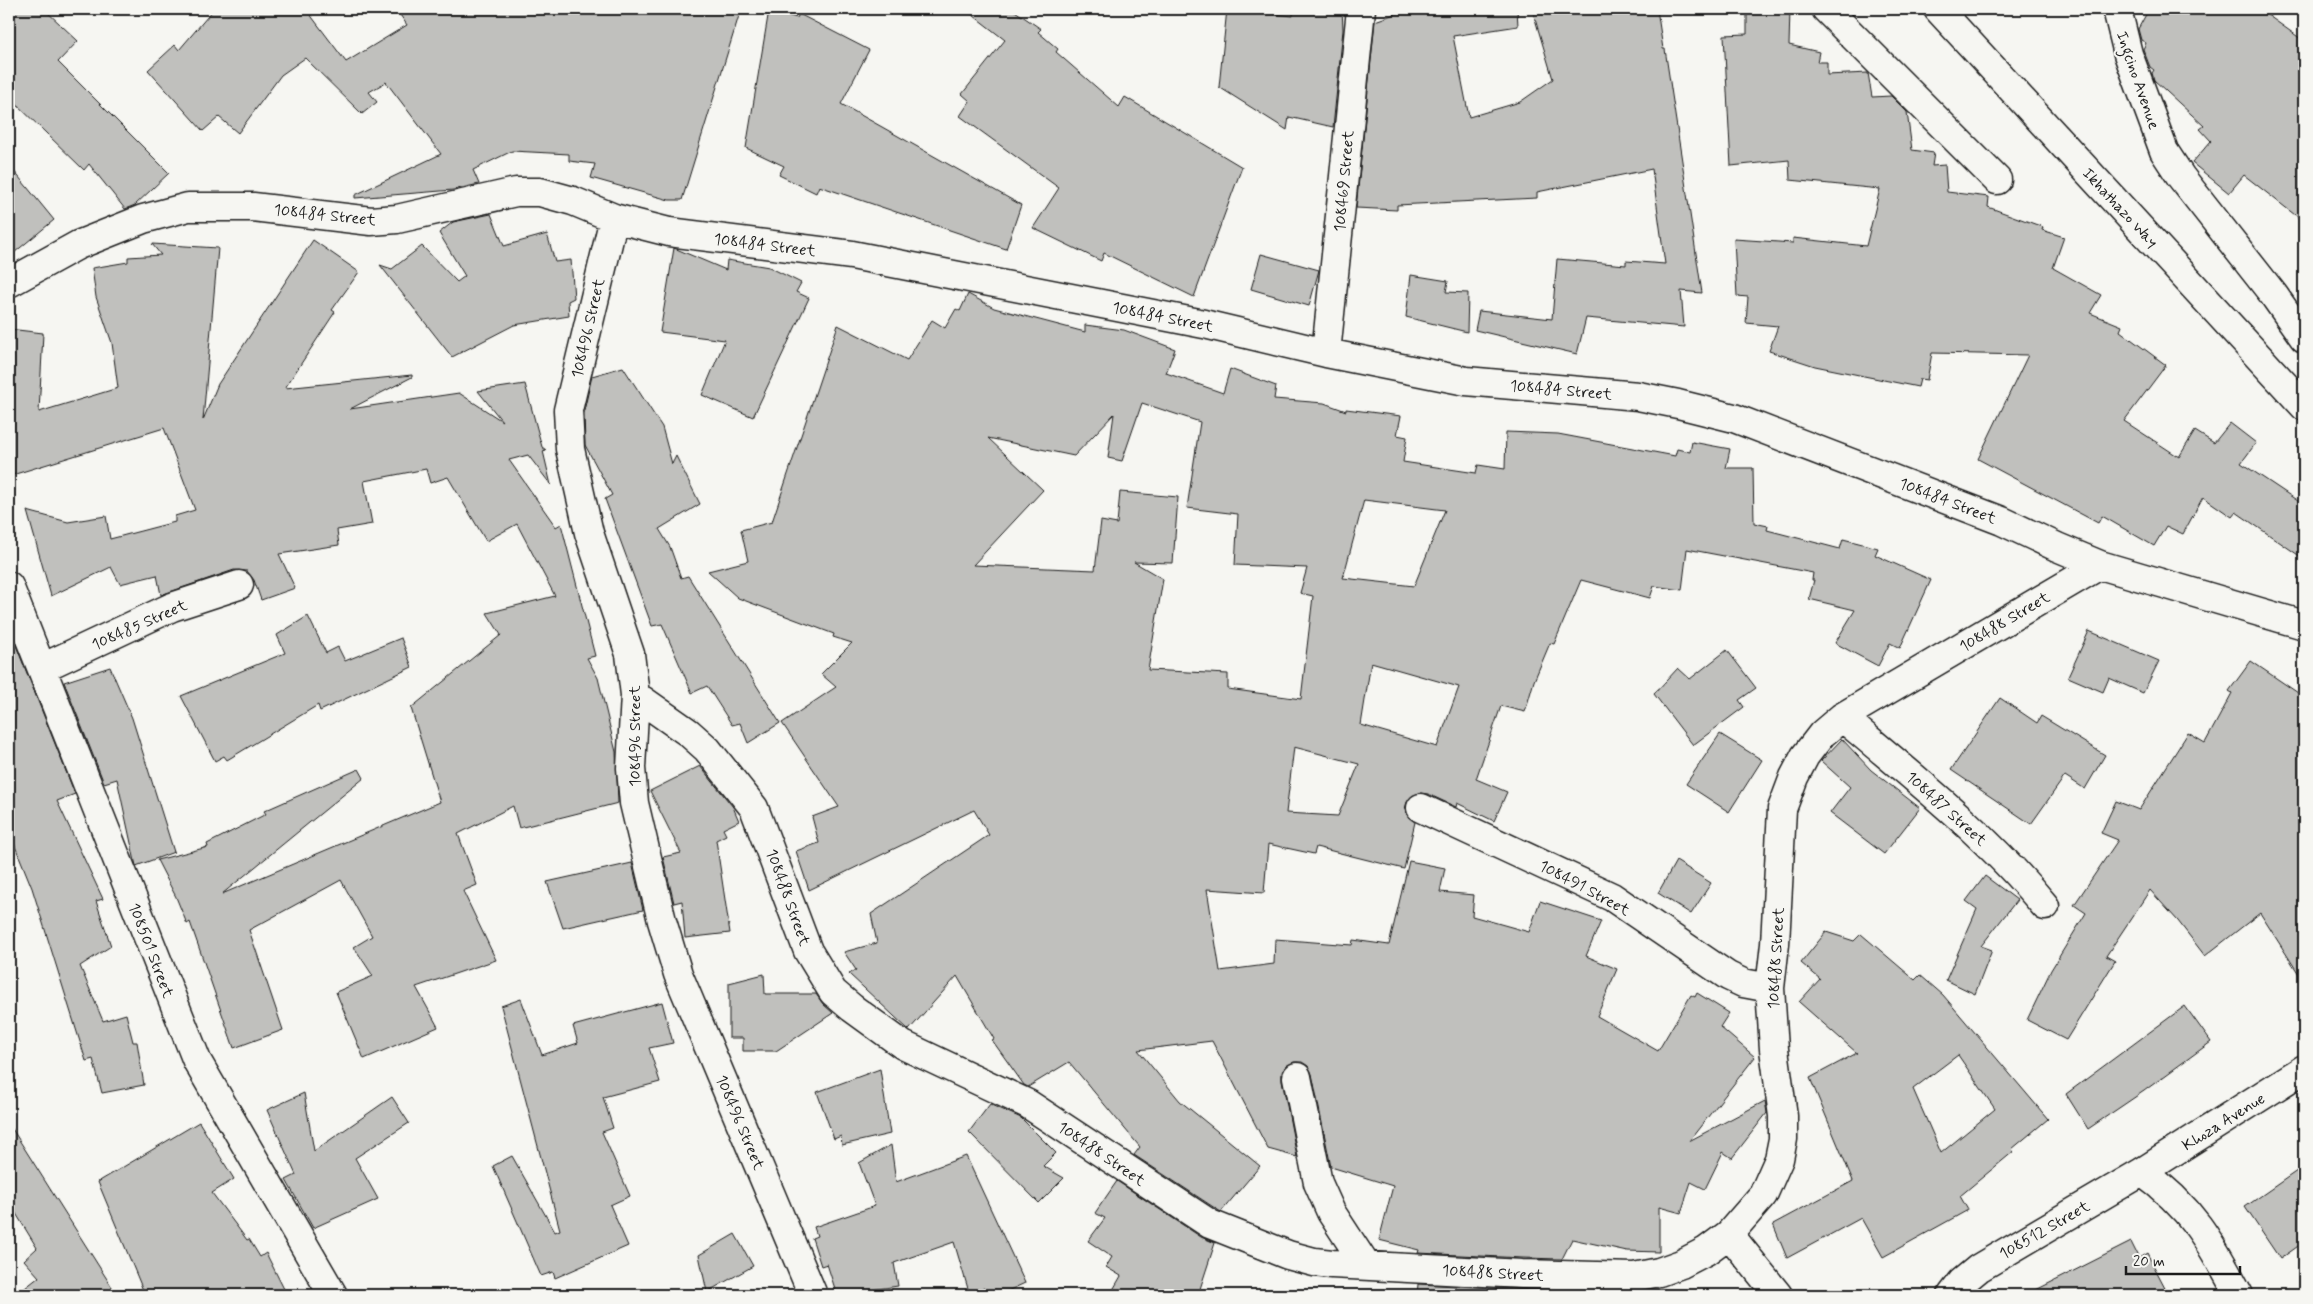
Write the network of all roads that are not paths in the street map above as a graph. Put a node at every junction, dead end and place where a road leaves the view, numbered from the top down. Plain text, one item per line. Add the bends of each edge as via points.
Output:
1 (1361, 9) edge
2 (1826, 9) edge
3 (1938, 9) edge
4 (2117, 9) edge
5 (1997, 180) dead end
6 (614, 218) junction
7 (9, 283) edge
8 (2304, 338) edge
9 (1326, 352) junction
10 (2304, 406) edge
11 (2100, 565) junction
12 (239, 585) dead end
13 (9, 586) edge
14 (2304, 625) edge
15 (42, 668) junction
16 (635, 695) junction
17 (1842, 717) junction
18 (1422, 808) dead end
19 (2045, 906) dead end
20 (1770, 988) junction
21 (2304, 1070) edge
22 (1297, 1077) dead end
23 (2142, 1172) junction
24 (1729, 1234) junction
25 (1365, 1264) junction
26 (334, 1295) edge
27 (813, 1295) edge
28 (1778, 1295) edge
29 (1952, 1295) edge
30 (2239, 1295) edge

1 - 9 street, 108469 Street
2 - 5 street
3 - 10 street, Ikhathazo Way
4 - 8 street, Ingcino Avenue via 2128,54 2164,151
6 - 7 street, 108484 Street via 540,192 516,192 397,219 371,221 252,207 188,207 143,219 78,245
6 - 9 street, 108484 Street via 670,232 852,255 1204,324
6 - 16 street, 108496 Street via 568,410 567,428 589,533 630,654
9 - 11 street, 108484 Street via 1466,381 1638,396 1734,418 2002,521
11 - 14 street, 108484 Street
11 - 17 street, 108488 Street
12 - 15 street, 108485 Street via 172,607
13 - 15 street, 108501 Street
15 - 26 street, 108501 Street via 196,1061
16 - 25 street, 108488 Street via 707,749 754,808 808,950 833,992 878,1029 923,1056 986,1082 1028,1104 1210,1224 1271,1249 1314,1262
16 - 27 street, 108496 Street via 634,803 662,921 678,974
17 - 19 street, 108487 Street via 1977,833
17 - 20 street, 108488 Street via 1822,734 1805,756 1782,810
18 - 20 street, 108491 Street via 1612,897 1728,976 1743,983
20 - 24 street, 108488 Street via 1783,1139 1779,1159 1763,1195
21 - 23 street, Khoza Avenue
22 - 25 street via 1318,1183 1331,1212
23 - 29 street, 108512 Street via 1978,1268
23 - 30 street via 2166,1189 2190,1213 2210,1241
24 - 25 street, 108488 Street via 1681,1264 1634,1277
24 - 28 street

